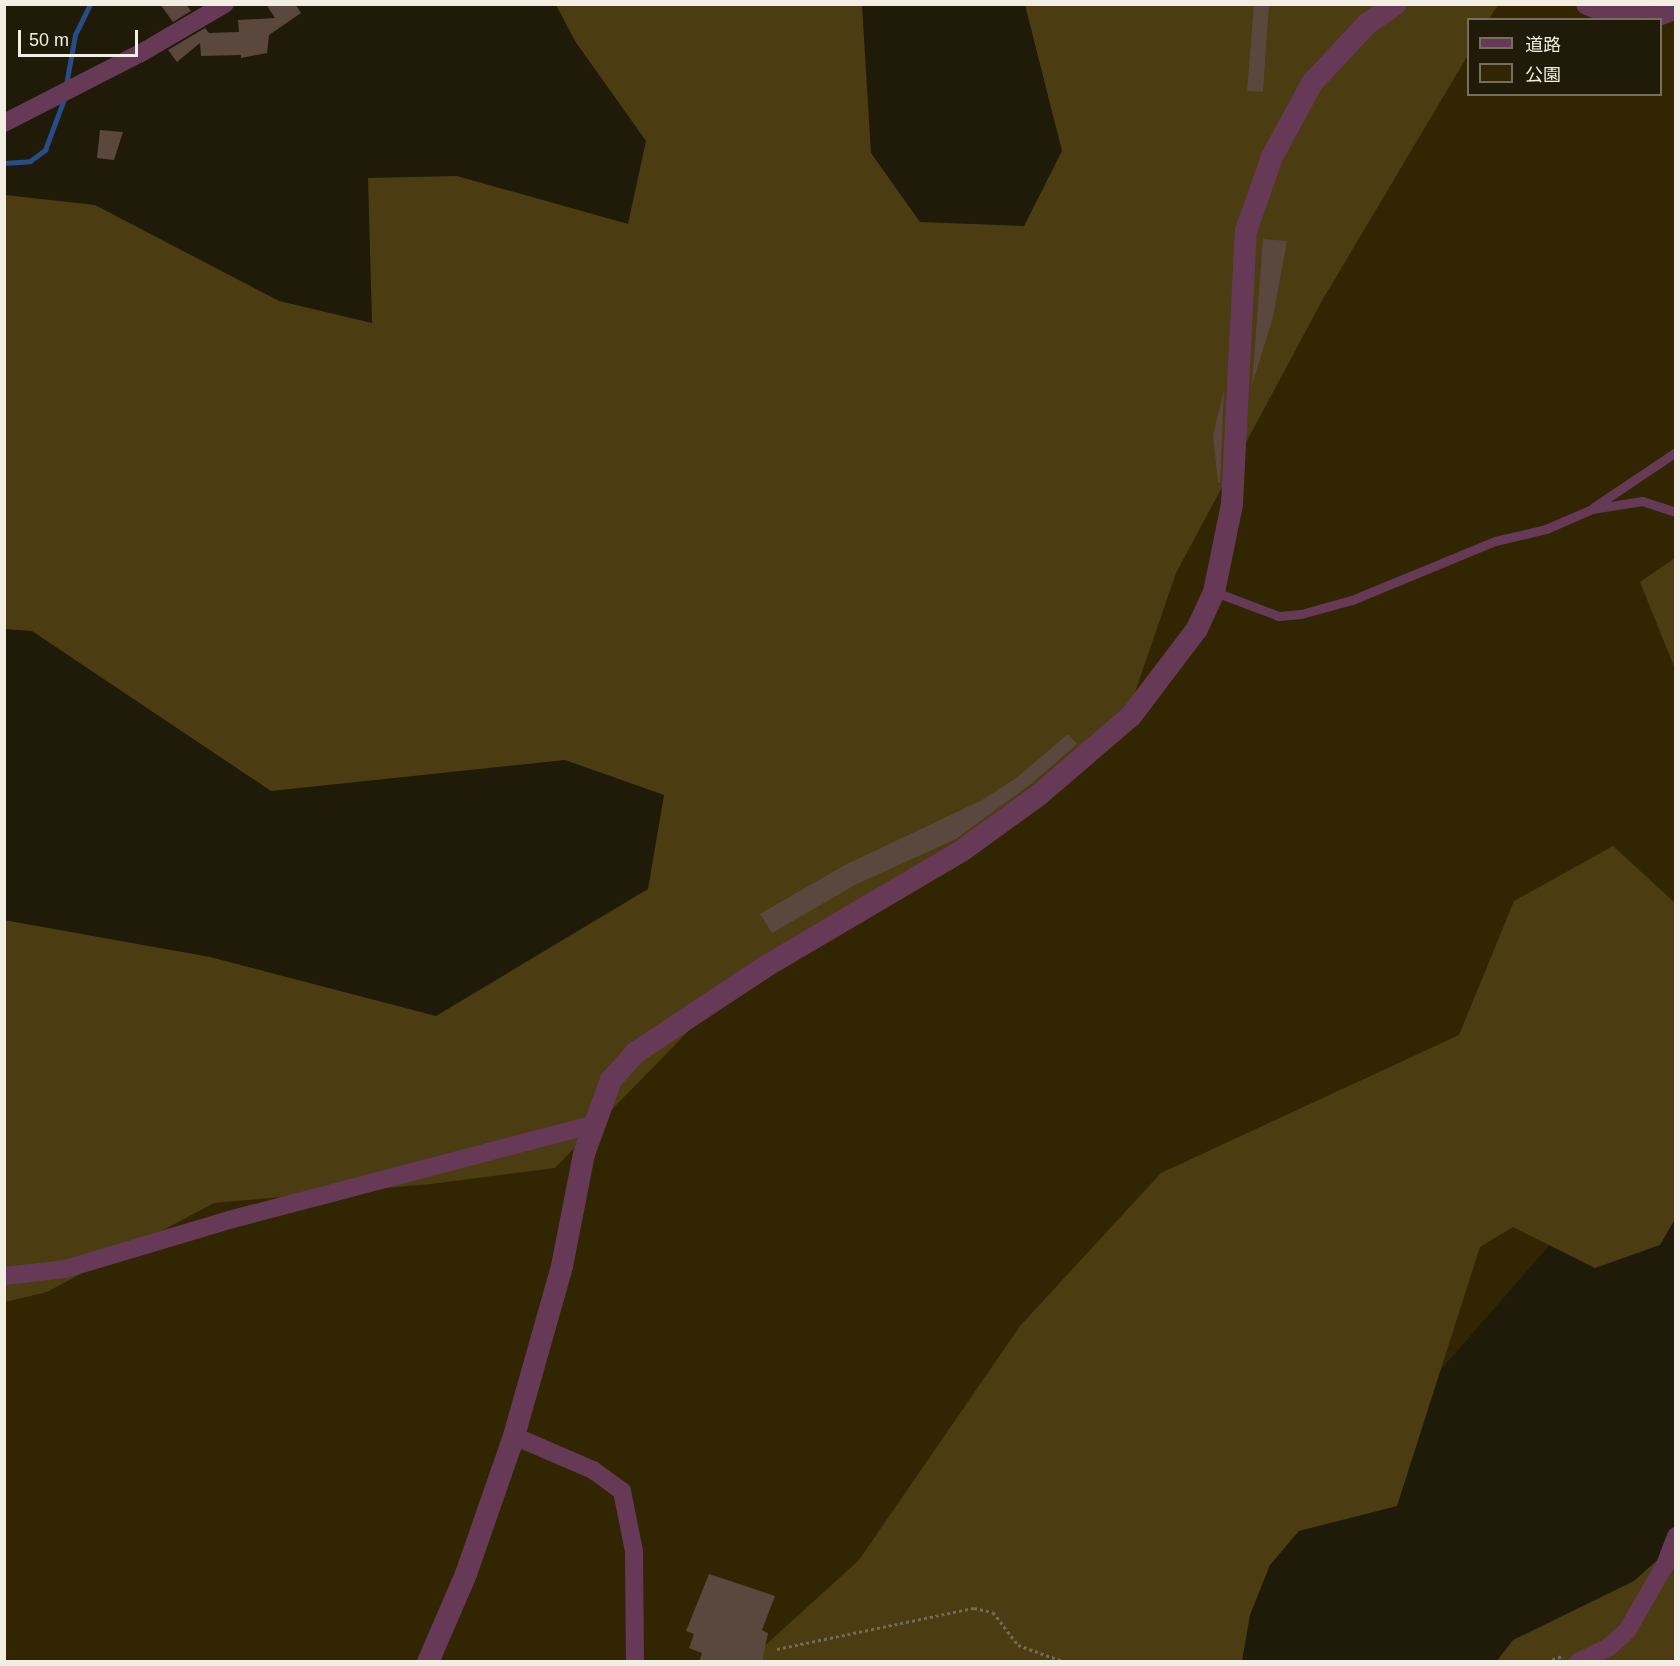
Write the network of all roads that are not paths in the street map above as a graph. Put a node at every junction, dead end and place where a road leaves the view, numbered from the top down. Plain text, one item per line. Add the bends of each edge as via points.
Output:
1 (225, 4) edge
2 (1396, 4) edge
3 (1587, 4) edge
4 (1676, 8) edge
5 (4, 123) edge
6 (1676, 452) edge
7 (1592, 509) junction
8 (1676, 512) edge
9 (1214, 591) junction
10 (594, 1124) junction
11 (4, 1276) edge
12 (514, 1436) junction
13 (1676, 1536) edge
14 (428, 1662) edge
15 (635, 1662) edge
16 (1578, 1662) edge

1 - 5 street
2 - 9 street via 1367,24 1312,83 1272,157 1246,231 1232,504
3 - 4 street via 1619,16 1653,17
6 - 7 lane
7 - 8 lane via 1642,501
7 - 9 lane via 1546,529 1494,541 1352,600 1301,614 1279,616
9 - 10 street via 1197,629 1137,707 1086,757 963,850 768,965 635,1053 611,1080
10 - 11 street via 229,1220 65,1269
10 - 12 street via 584,1154 545,1337
12 - 14 street via 466,1574
12 - 15 street via 593,1470 622,1491 634,1551
13 - 16 street via 1665,1565 1627,1631 1609,1647

